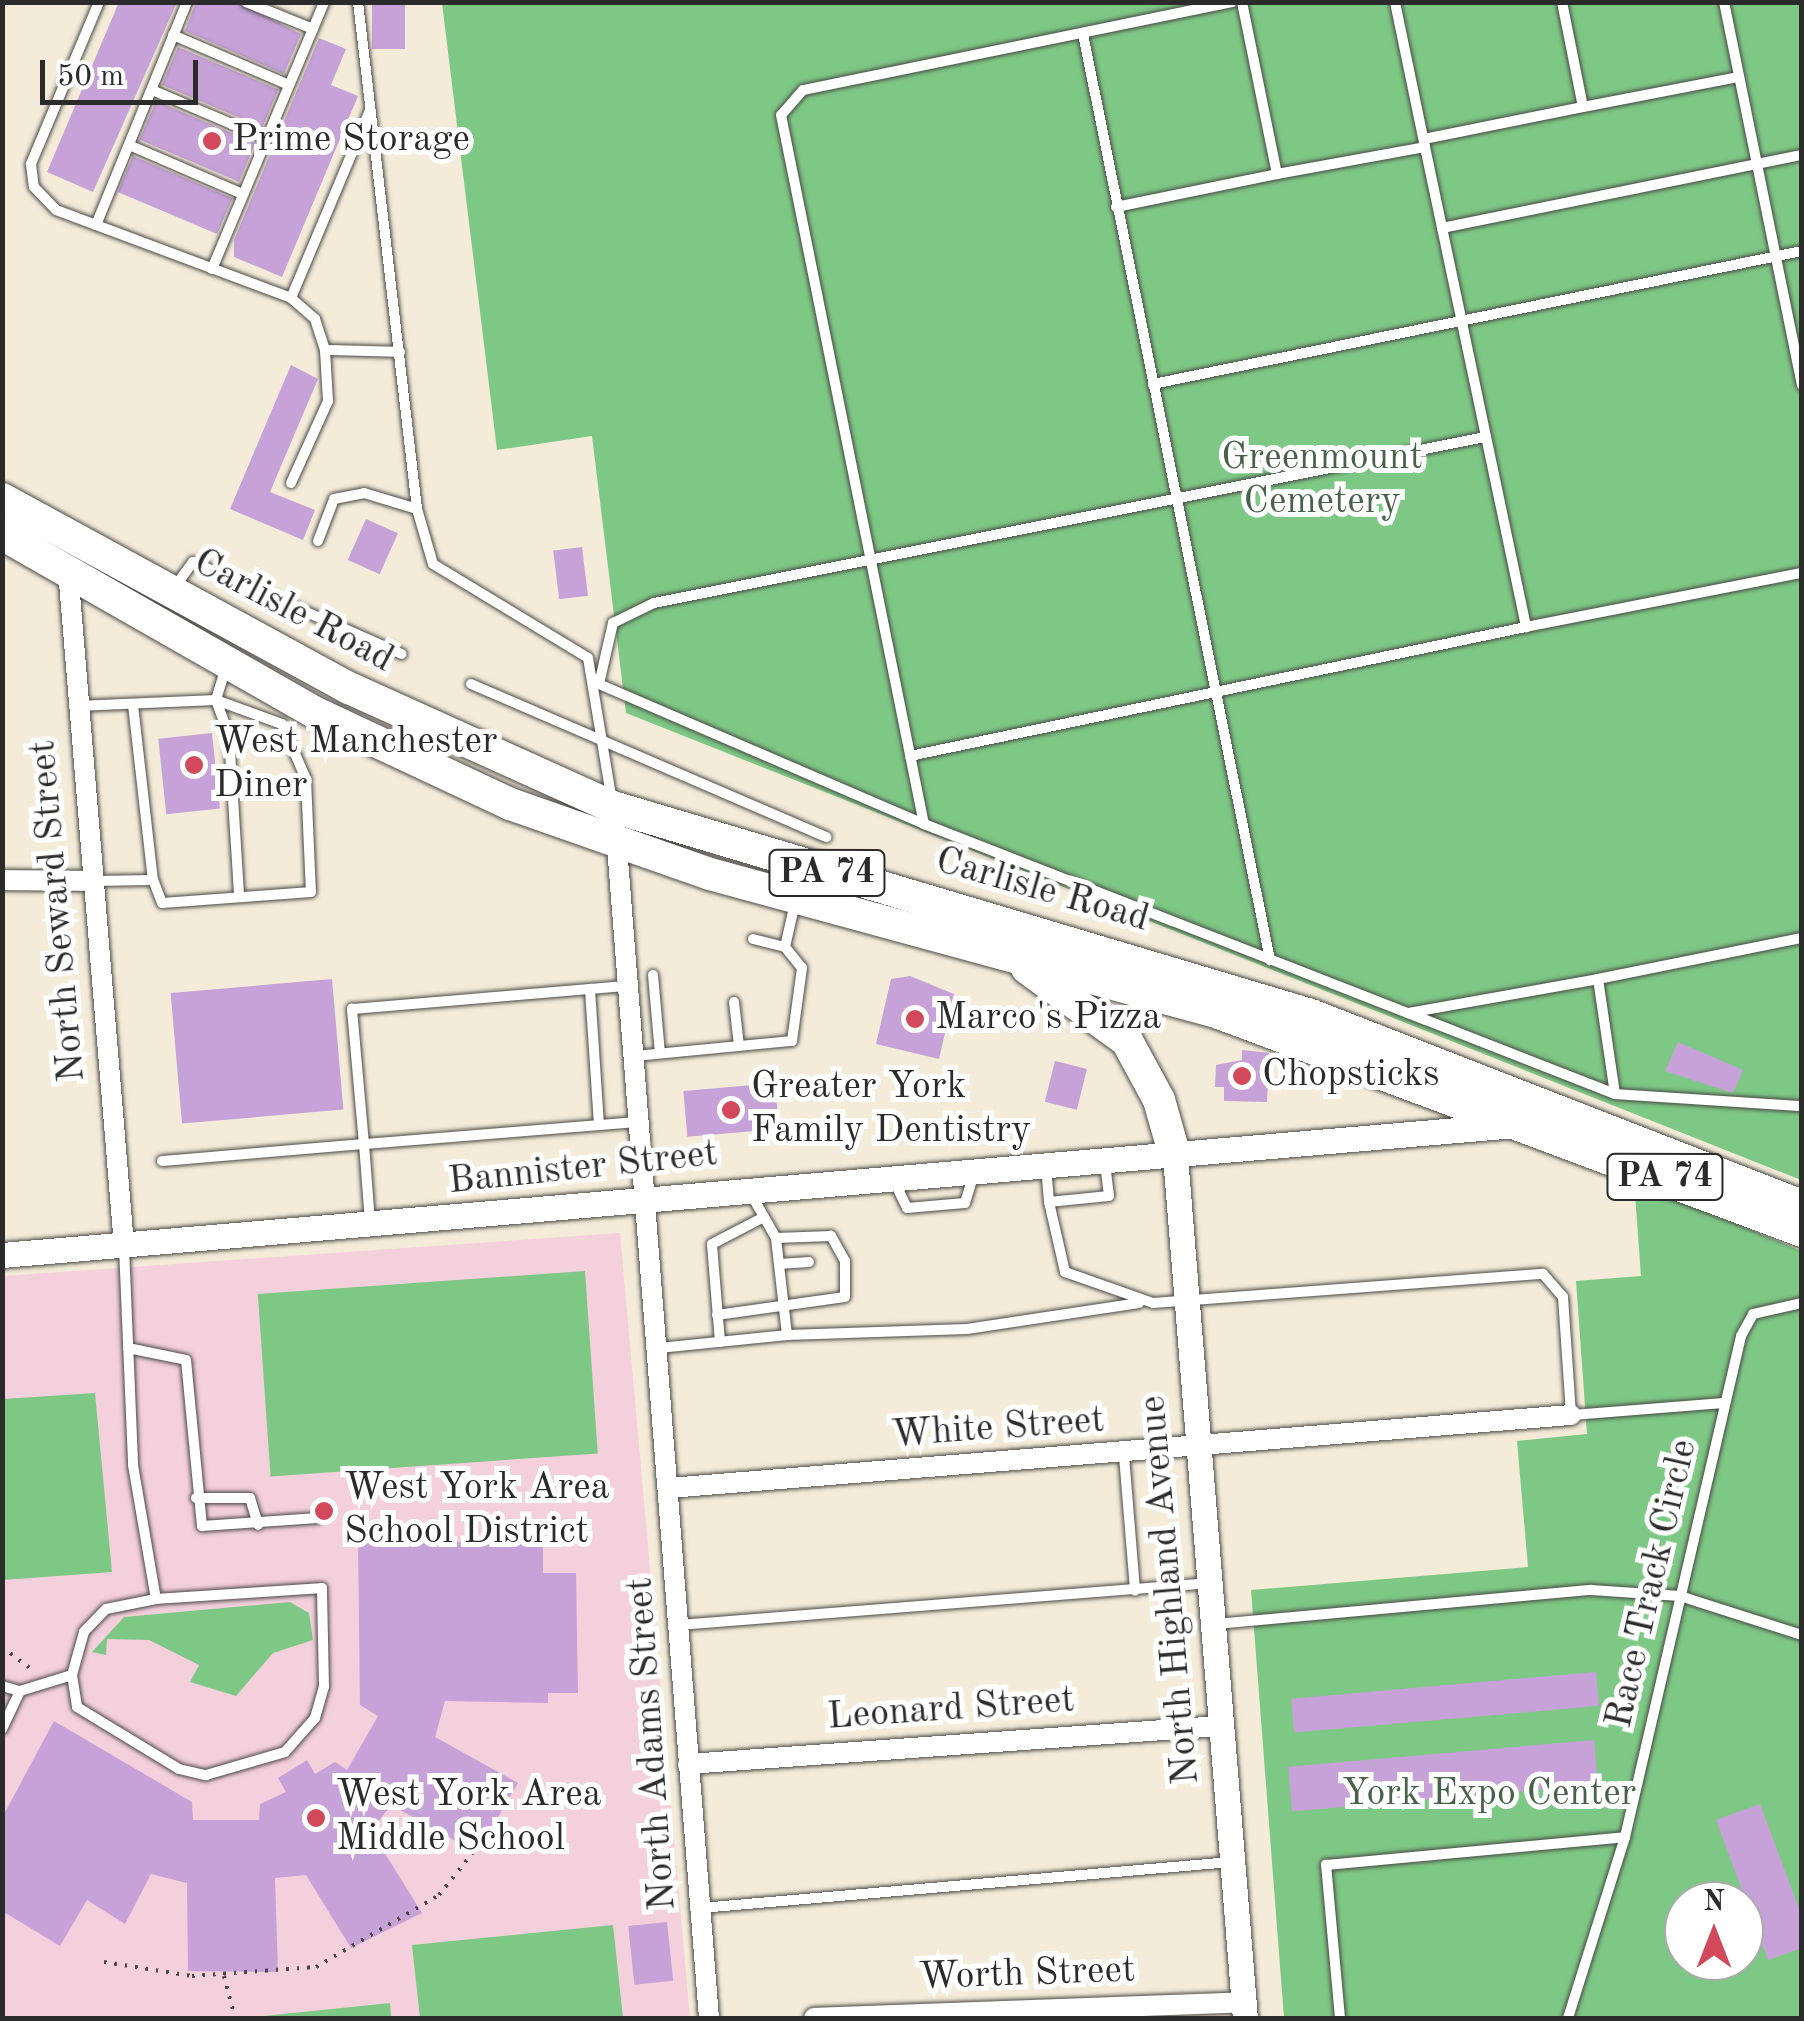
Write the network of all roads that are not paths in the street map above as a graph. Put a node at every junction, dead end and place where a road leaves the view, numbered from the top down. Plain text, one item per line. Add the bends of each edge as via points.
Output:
1 (99, 2) edge
2 (187, 2) edge
3 (246, 2) edge
4 (324, 2) edge
5 (358, 2) edge
6 (1232, 2) edge
7 (1242, 2) edge
8 (1395, 2) edge
9 (1562, 2) edge
10 (1724, 2) edge
11 (313, 29) junction
12 (1083, 34) junction
13 (174, 35) junction
14 (1739, 77) junction
15 (290, 85) junction
16 (152, 90) junction
17 (1583, 106) junction
18 (371, 108) junction
19 (267, 138) junction
20 (1424, 143) junction
21 (129, 145) junction
22 (1802, 155) edge
23 (1757, 164) junction
24 (1278, 174) junction
25 (244, 194) junction
26 (1116, 207) junction
27 (96, 225) junction
28 (1442, 228) junction
29 (1802, 251) edge
30 (1776, 256) junction
31 (212, 268) junction
32 (290, 298) junction
33 (1459, 319) junction
34 (324, 350) junction
35 (400, 352) junction
36 (1153, 384) junction
37 (1802, 385) edge
38 (1484, 437) junction
39 (290, 483) dead end
40 (2, 500) edge
41 (1177, 500) junction
42 (417, 509) junction
43 (2, 534) edge
44 (318, 541) dead end
45 (871, 562) junction
46 (68, 570) junction
47 (1802, 573) edge
48 (170, 592) junction
49 (1526, 627) junction
50 (402, 654) dead end
51 (228, 662) junction
52 (471, 684) dead end
53 (599, 684) junction
54 (1220, 692) junction
55 (216, 700) junction
56 (133, 705) junction
57 (74, 706) junction
58 (606, 741) junction
59 (910, 756) junction
60 (613, 807) junction
61 (924, 824) junction
62 (827, 837) dead end
63 (616, 844) junction
64 (2, 880) edge
65 (154, 880) junction
66 (92, 881) junction
67 (238, 896) junction
68 (796, 897) junction
69 (1802, 938) edge
70 (753, 939) dead end
71 (974, 942) junction
72 (785, 947) junction
73 (1270, 960) junction
74 (653, 975) dead end
75 (1598, 979) junction
76 (590, 989) junction
77 (629, 993) junction
78 (655, 996) junction
79 (734, 1002) dead end
80 (1407, 1014) junction
81 (738, 1046) junction
82 (660, 1053) junction
83 (635, 1056) junction
84 (1616, 1094) junction
85 (1802, 1106) edge
86 (641, 1122) junction
87 (1528, 1124) junction
88 (599, 1125) junction
89 (364, 1144) junction
90 (1175, 1156) junction
91 (162, 1162) dead end
92 (1105, 1162) junction
93 (1700, 1164) junction
94 (1046, 1166) junction
95 (750, 1190) junction
96 (648, 1199) junction
97 (1050, 1202) junction
98 (1802, 1206) edge
99 (760, 1220) junction
100 (370, 1228) junction
101 (1802, 1230) edge
102 (776, 1238) junction
103 (124, 1246) junction
104 (2, 1255) edge
105 (830, 1261) dead end
106 (844, 1261) junction
107 (809, 1262) dead end
108 (779, 1264) junction
109 (1147, 1302) junction
110 (1186, 1303) junction
111 (1802, 1303) edge
112 (784, 1309) junction
113 (717, 1315) junction
114 (788, 1335) junction
115 (720, 1342) junction
116 (128, 1348) junction
117 (659, 1348) junction
118 (1725, 1403) junction
119 (1570, 1415) junction
120 (1197, 1450) junction
121 (1124, 1456) junction
122 (669, 1488) junction
123 (196, 1498) junction
124 (318, 1518) dead end
125 (258, 1526) junction
126 (1210, 1583) junction
127 (1135, 1591) junction
128 (1680, 1596) junction
129 (156, 1598) junction
130 (1213, 1624) junction
131 (678, 1625) junction
132 (1802, 1635) edge
133 (72, 1675) junction
134 (2, 1686) edge
135 (20, 1691) junction
136 (1220, 1726) junction
137 (2, 1729) edge
138 (688, 1764) junction
139 (1625, 1837) junction
140 (1232, 1862) junction
141 (700, 1908) junction
142 (1244, 2010) edge
143 (709, 2018) edge
144 (814, 2018) edge
145 (1340, 2018) edge
146 (1568, 2018) edge

1 - 27 lane via 31,164 34,188 56,210
2 - 13 lane
3 - 11 lane
4 - 11 lane
5 - 18 lane
6 - 12 lane
7 - 24 lane
8 - 20 lane
9 - 17 lane
10 - 14 lane
11 - 15 lane
12 - 26 lane
12 - 45 lane via 787,98 781,115
13 - 15 lane
13 - 16 lane
14 - 17 lane
14 - 23 lane
15 - 19 lane
16 - 19 lane
16 - 21 lane
17 - 20 lane
18 - 32 lane
18 - 35 lane
19 - 25 lane
20 - 24 lane
20 - 28 lane
21 - 25 lane
21 - 27 lane
22 - 23 lane
23 - 28 lane
23 - 30 lane
24 - 26 lane
25 - 31 lane
26 - 36 lane
27 - 31 lane
28 - 33 lane
29 - 30 lane
30 - 33 lane
30 - 37 lane
31 - 32 lane
32 - 34 lane via 314,319
33 - 36 lane
33 - 38 lane
34 - 35 lane
34 - 39 lane via 328,401
35 - 42 lane
36 - 41 lane
38 - 41 lane
38 - 49 lane
40 - 48 main road, Carlisle Road / PA 74
41 - 45 lane
41 - 54 lane
42 - 44 lane via 364,493 334,500
42 - 53 lane via 433,564 456,586 568,638
43 - 46 main road, Carlisle Road / PA 74
45 - 53 lane via 634,610 613,623
45 - 59 lane
46 - 51 main road, Carlisle Road / PA 74
46 - 57 street, North Seward Street
47 - 49 lane
48 - 50 lane via 193,562
48 - 60 main road, Carlisle Road / PA 74 via 383,704
49 - 54 lane
51 - 55 lane
51 - 63 main road, Carlisle Road / PA 74 via 410,760
52 - 58 lane
53 - 58 lane
53 - 61 lane
54 - 59 lane
54 - 73 lane
55 - 56 lane
55 - 67 lane via 230,734
55 - 67 lane via 282,724 306,780 310,892
56 - 57 lane
56 - 65 lane
57 - 66 street, North Seward Street
58 - 60 lane
58 - 62 lane
59 - 61 lane
60 - 63 street, North Adams Street
60 - 93 main road, Carlisle Road / PA 74 via 1311,1015
61 - 73 lane
63 - 68 main road, Carlisle Road / PA 74
63 - 77 street, North Adams Street
64 - 66 street
65 - 66 lane
65 - 67 lane via 162,903
66 - 103 street, North Seward Street
68 - 71 main road, Carlisle Road / PA 74
68 - 72 lane
69 - 75 lane
70 - 72 lane
71 - 87 main road, Carlisle Road / PA 74 via 1216,1012
71 - 90 main road via 1056,982 1127,1041 1159,1100
72 - 81 lane via 802,968 796,1033 792,1041
73 - 80 lane
74 - 78 lane
75 - 80 lane
75 - 84 lane
76 - 77 lane
76 - 88 lane
76 - 89 lane via 352,1009
77 - 78 lane
77 - 83 street, North Adams Street
78 - 82 lane
79 - 81 lane
80 - 84 lane
81 - 82 lane
82 - 83 lane
83 - 86 street, North Adams Street
84 - 85 lane
86 - 88 lane
86 - 96 street, North Adams Street
87 - 90 street, Bannister Street
87 - 93 main road via 1580,1125
87 - 101 main road, Carlisle Road / PA 74
88 - 89 lane
89 - 91 lane
89 - 100 lane
90 - 92 street, Bannister Street
90 - 110 street, North Highland Avenue
92 - 94 street, Bannister Street
92 - 97 lane via 1109,1196
93 - 98 main road, Carlisle Road / PA 74
94 - 95 street, Bannister Street
94 - 97 lane
95 - 96 street, Bannister Street
95 - 99 lane
96 - 100 street, Bannister Street
96 - 117 street, North Adams Street
97 - 109 lane via 1066,1272
99 - 102 lane
99 - 113 lane via 712,1244
100 - 103 street, Bannister Street
102 - 106 lane via 831,1236
102 - 108 lane
103 - 104 street, Bannister Street
103 - 116 lane
105 - 106 lane
106 - 112 lane via 848,1283 837,1305
107 - 108 lane
108 - 112 lane
109 - 110 lane
109 - 114 lane via 967,1329
110 - 119 lane via 1544,1274 1563,1297
110 - 120 street, North Highland Avenue
111 - 118 lane, Race Track Circle via 1753,1314
112 - 113 lane
112 - 114 lane
113 - 115 lane
114 - 115 lane
115 - 117 lane
116 - 123 lane via 186,1360
116 - 129 lane via 133,1465
117 - 122 street, North Adams Street
118 - 119 lane
118 - 128 lane, Race Track Circle
119 - 120 street, White Street
120 - 121 street, White Street
120 - 126 street, North Highland Avenue
121 - 122 street, White Street
121 - 127 lane
122 - 131 street, North Adams Street
123 - 125 lane via 250,1498
123 - 125 lane via 202,1526
124 - 125 lane
126 - 127 lane
126 - 130 street, North Highland Avenue
127 - 131 lane
128 - 130 lane via 1591,1590
128 - 132 lane
128 - 139 lane, Race Track Circle
129 - 133 lane via 106,1610 84,1632
129 - 133 lane via 322,1588 324,1688 316,1718 285,1752 234,1771 178,1769 77,1708
130 - 136 street, North Highland Avenue
131 - 138 street, North Adams Street
133 - 135 lane
134 - 135 lane
135 - 137 lane
136 - 138 street, Leonard Street
136 - 140 street, North Highland Avenue
138 - 141 street, North Adams Street
139 - 145 lane via 1326,1865
139 - 146 lane, Race Track Circle
140 - 141 lane
140 - 142 street, North Highland Avenue
141 - 143 street, North Adams Street
142 - 144 street, Worth Street

